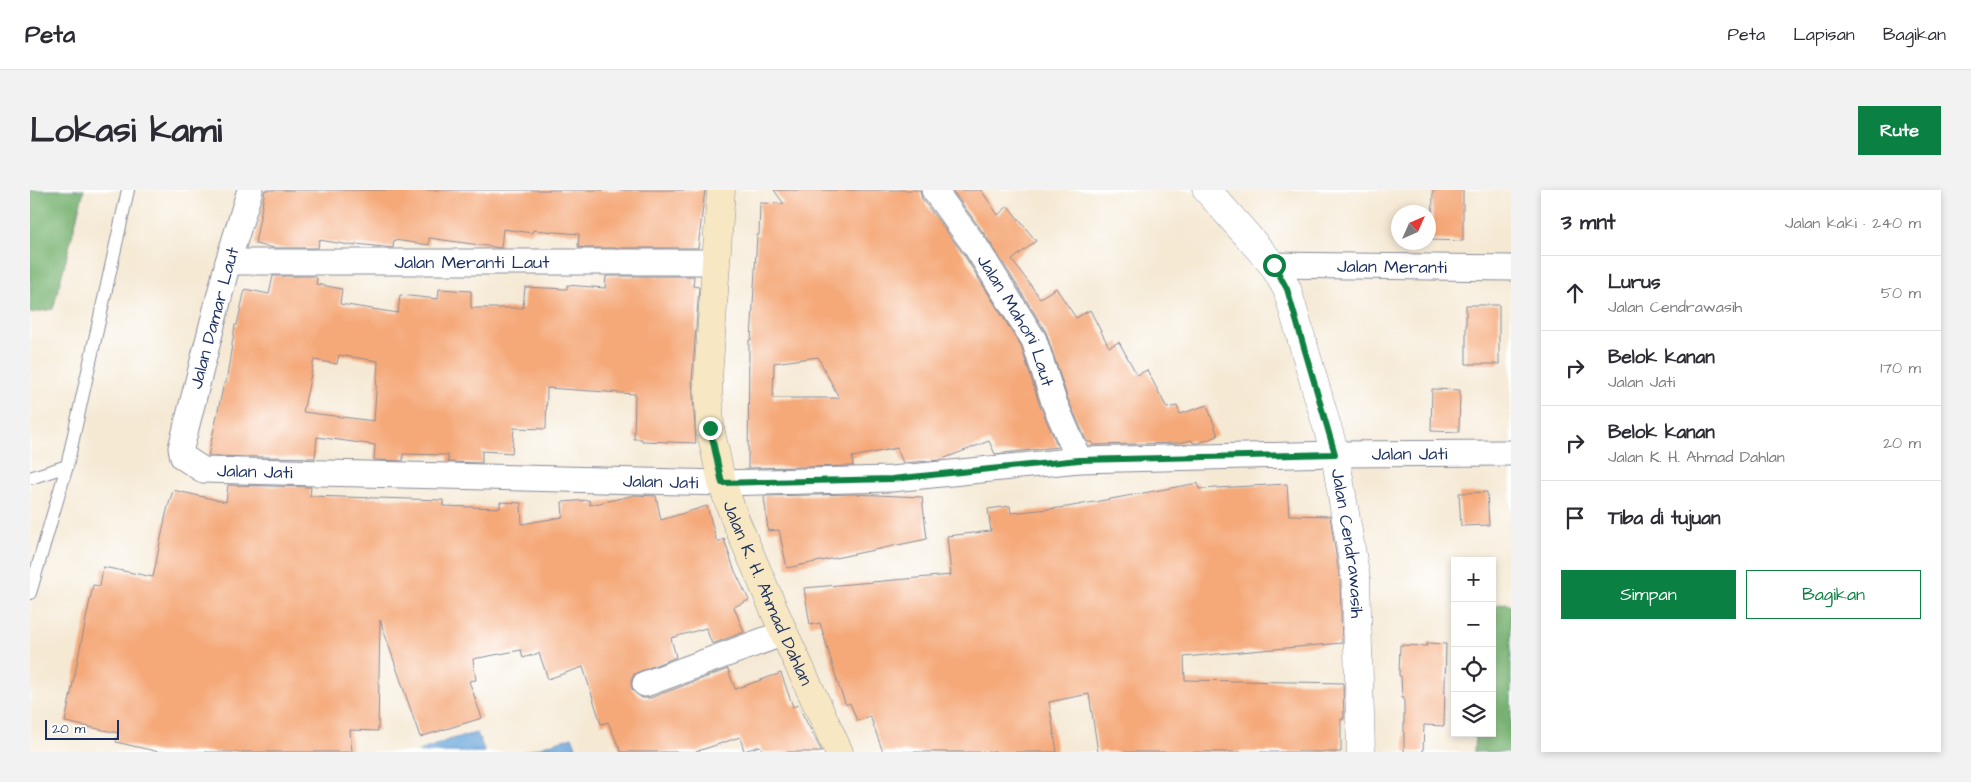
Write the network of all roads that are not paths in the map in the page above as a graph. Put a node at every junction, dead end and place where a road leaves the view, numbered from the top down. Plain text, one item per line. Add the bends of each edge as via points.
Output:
1 (128, 190) edge
2 (250, 190) edge
3 (721, 190) edge
4 (934, 190) edge
5 (1207, 190) edge
6 (228, 262) junction
7 (716, 262) junction
8 (1274, 265) junction
9 (1511, 268) edge
10 (181, 448) joint
11 (1511, 453) edge
12 (1335, 454) junction
13 (1079, 460) junction
14 (66, 466) junction
15 (30, 478) edge
16 (722, 483) junction
17 (30, 593) edge
18 (784, 633) junction
19 (645, 684) dead end
20 (839, 752) edge
21 (1361, 752) edge

1 - 14 lane
2 - 6 street, Jalan Damar Laut
3 - 7 main road, Jalan K. H. Ahmad Dahlan
4 - 13 street, Jalan Mahoni Laut via 976,247 1034,340 1054,402
5 - 8 street, Jalan Cendrawasih
6 - 7 street, Jalan Meranti Laut
6 - 10 street, Jalan Damar Laut
7 - 16 main road, Jalan K. H. Ahmad Dahlan via 708,380 710,428
8 - 9 street, Jalan Meranti
8 - 12 street, Jalan Cendrawasih via 1287,289
10 - 16 street, Jalan Jati via 183,457 203,470
11 - 12 street, Jalan Jati
12 - 13 street, Jalan Jati
12 - 21 street, Jalan Cendrawasih via 1356,579
13 - 16 street, Jalan Jati via 892,479
14 - 15 lane
14 - 17 lane
16 - 18 main road, Jalan K. H. Ahmad Dahlan
18 - 19 street
18 - 20 main road, Jalan K. H. Ahmad Dahlan

